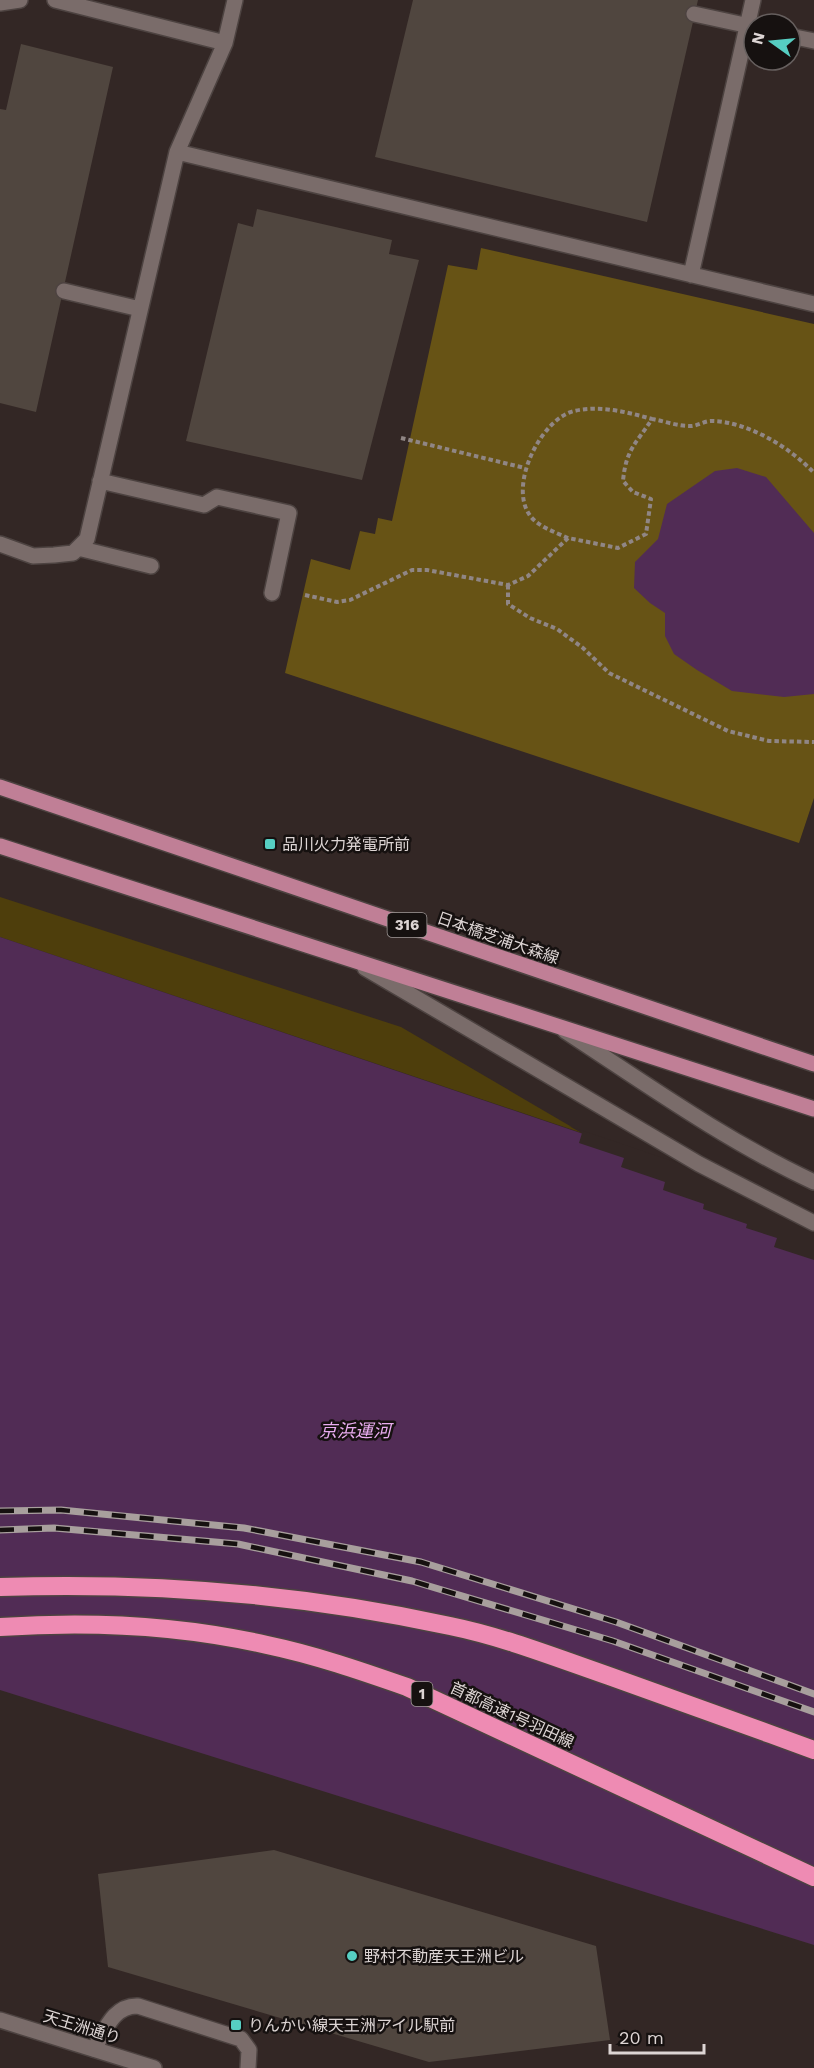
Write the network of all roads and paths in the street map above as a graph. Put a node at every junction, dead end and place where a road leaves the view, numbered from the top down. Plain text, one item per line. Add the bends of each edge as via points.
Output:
1 (20, 0) edge
2 (56, 0) edge
3 (235, 0) edge
4 (0, 3) edge
5 (694, 14) dead end
6 (742, 25) edge
7 (225, 43) junction
8 (742, 61) edge
9 (177, 152) junction
10 (691, 275) junction
11 (64, 291) dead end
12 (814, 304) edge
13 (140, 309) junction
14 (652, 418) junction
15 (401, 438) dead end
16 (525, 468) junction
17 (814, 473) edge
18 (100, 481) junction
19 (568, 538) junction
20 (0, 544) edge
21 (79, 547) junction
22 (151, 566) dead end
23 (508, 585) junction
24 (272, 592) dead end
25 (305, 595) dead end
26 (814, 742) edge
27 (0, 787) edge
28 (0, 846) edge
29 (350, 959) junction
30 (558, 1026) junction
31 (814, 1064) edge
32 (814, 1109) edge
33 (814, 1182) edge
34 (814, 1223) edge
35 (0, 1587) edge
36 (0, 1628) edge
37 (814, 1750) edge
38 (814, 1877) edge
39 (0, 2020) edge
40 (94, 2049) junction
41 (154, 2068) edge
42 (248, 2068) edge

1 - 4 street
2 - 7 street
3 - 7 street
5 - 6 street
7 - 9 street
8 - 10 street
9 - 10 street
9 - 13 street
10 - 12 street
11 - 13 street
13 - 18 street
14 - 16 path via 596,408 572,411 553,423
14 - 17 path via 690,426 711,421 742,427 768,437
14 - 19 path via 632,445 624,464 623,481 633,492 651,499 646,534 618,548
15 - 16 path
16 - 19 path via 522,495 529,514
18 - 21 street via 87,538
18 - 24 street via 204,505 217,497 289,513
19 - 23 path via 528,576
20 - 21 street via 33,556 73,553
21 - 22 street
23 - 25 path via 412,570 350,600 337,602
23 - 26 path via 508,604 557,629 609,673 728,731 769,741
27 - 31 main road, 日本橋芝浦大森線 / 316
28 - 29 main road
29 - 30 main road
29 - 34 street via 699,1164
30 - 32 main road
30 - 33 street via 678,1105
35 - 37 highway via 169,1588 359,1609 452,1626 538,1651
36 - 38 highway, 首都高速1号羽田線 / 1 via 110,1624 184,1631 267,1644 339,1664 407,1687
39 - 40 street, 天王洲通り
40 - 41 street, 天王洲通り
40 - 42 street via 118,2011 138,2006 241,2039 249,2050

